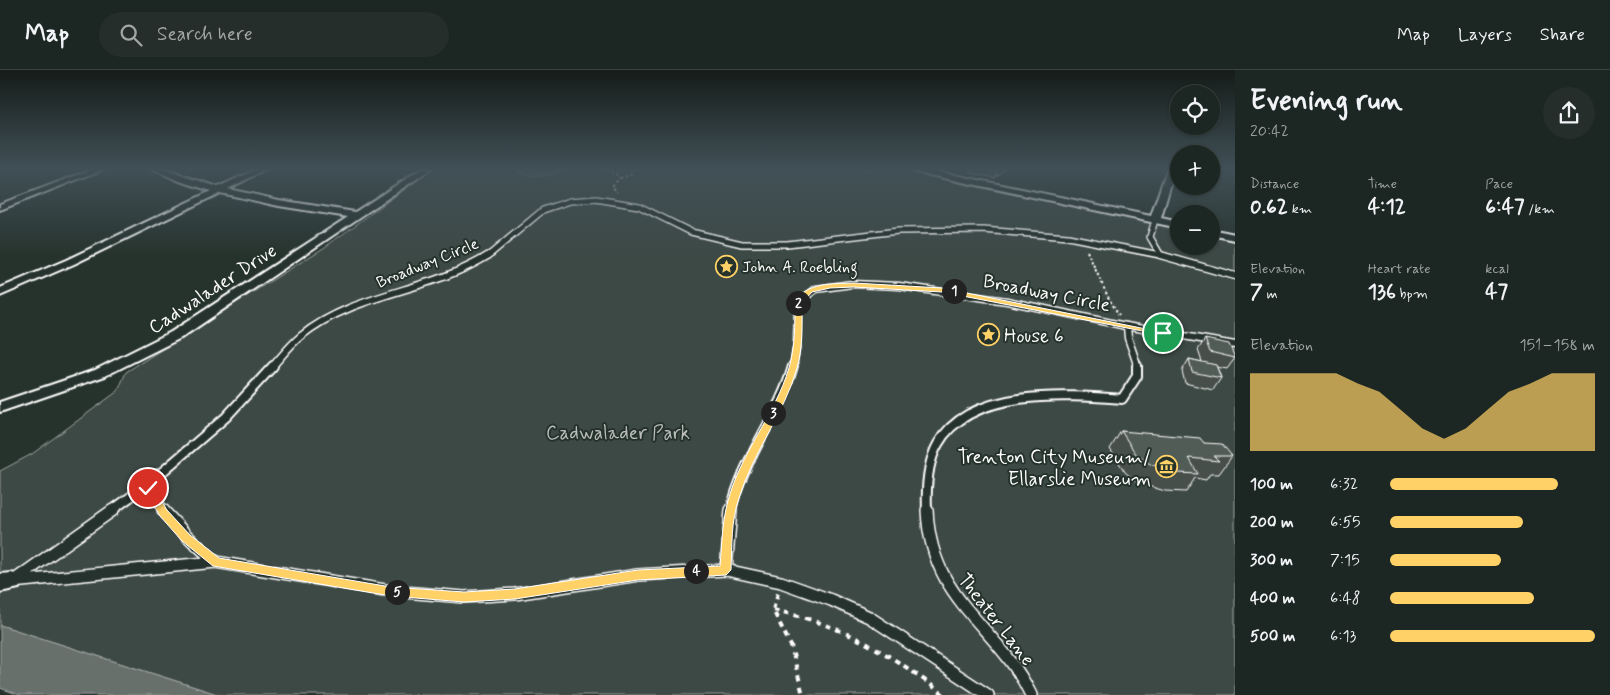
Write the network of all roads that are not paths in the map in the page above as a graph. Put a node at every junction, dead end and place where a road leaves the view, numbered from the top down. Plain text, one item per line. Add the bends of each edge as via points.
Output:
1 (23, 198) edge
2 (202, 198) edge
3 (257, 198) edge
4 (382, 198) edge
5 (1059, 198) edge
6 (1162, 198) edge
7 (0, 207) edge
8 (356, 215) junction
9 (1155, 220) junction
10 (1170, 223) edge
11 (1220, 234) edge
12 (1235, 237) edge
13 (1160, 254) junction
14 (1235, 276) edge
15 (0, 292) edge
16 (1127, 326) junction
17 (1235, 345) edge
18 (0, 406) edge
19 (147, 485) junction
20 (216, 562) junction
21 (726, 570) junction
22 (6, 583) edge
23 (988, 695) edge
24 (1032, 695) edge

1 - 7 street
2 - 15 street
3 - 8 street
4 - 8 street, Cadwalader Drive
5 - 9 street
6 - 9 street
8 - 18 street, Cadwalader Drive via 157,346 100,373
9 - 10 street
9 - 13 lane via 1150,237
11 - 12 street
13 - 14 lane, Broadway Circle
13 - 19 lane, Broadway Circle via 1082,239 1002,231 924,230 750,245 696,234 629,203 584,200 543,208 498,249 478,262 342,312 312,327 226,417
16 - 17 lane
16 - 21 lane, Broadway Circle via 973,294 919,287 854,285 818,288 806,293 798,303 798,337 784,393 741,476 733,500
16 - 24 lane, Theater Lane via 1128,342 1139,364 1135,383 1122,399 1065,395 998,404 953,426 940,440 933,459 927,500 932,550 950,589 1009,660
19 - 20 lane, Broadway Circle via 163,513 186,538
19 - 22 lane, Broadway Circle
20 - 21 lane, Broadway Circle via 391,591 464,597 515,594 638,575
20 - 22 lane, Broadway Circle
21 - 23 lane, Broadway Circle via 781,582 869,617

